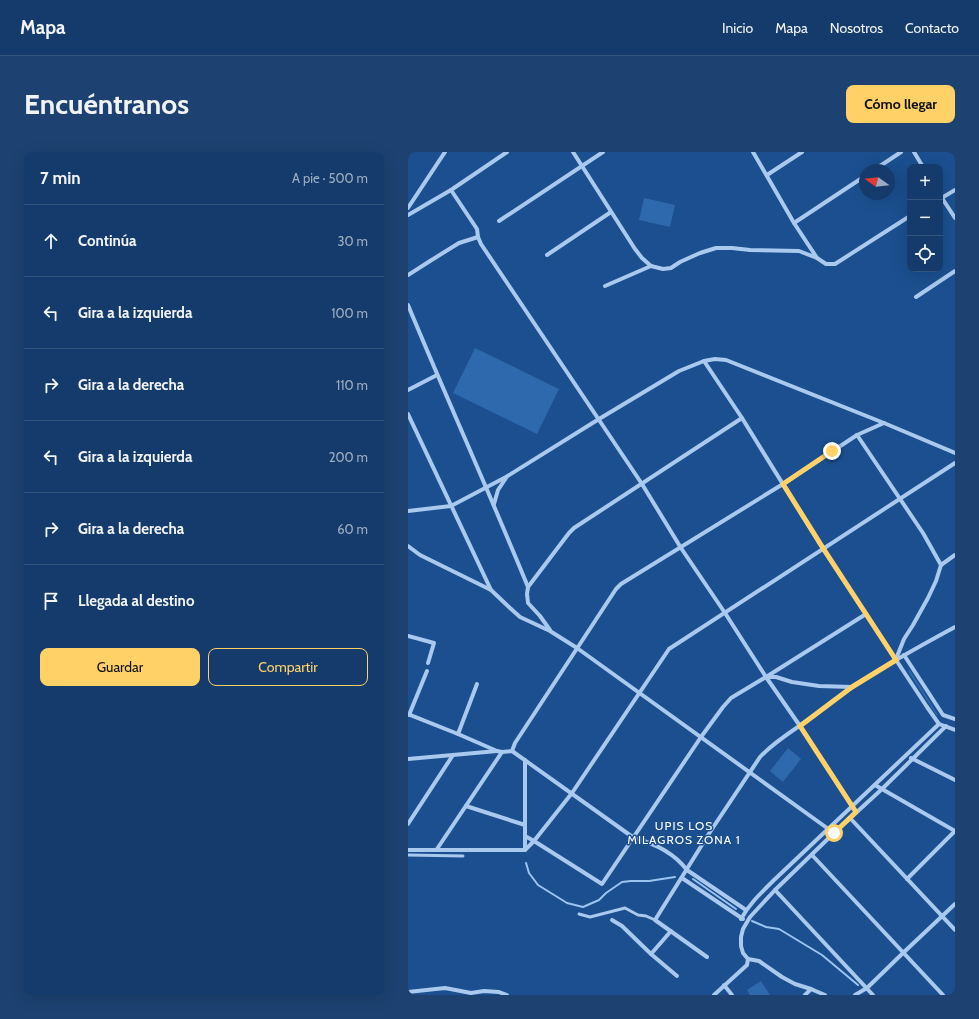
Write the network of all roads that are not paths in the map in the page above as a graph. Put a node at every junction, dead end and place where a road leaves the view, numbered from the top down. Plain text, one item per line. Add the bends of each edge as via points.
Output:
1 (445, 152) edge
2 (507, 152) edge
3 (573, 152) edge
4 (603, 152) edge
5 (753, 152) edge
6 (802, 152) edge
7 (901, 152) edge
8 (914, 152) edge
9 (883, 164) edge
10 (921, 164) edge
11 (582, 166) junction
12 (767, 175) junction
13 (859, 180) edge
14 (451, 190) junction
15 (955, 190) edge
16 (943, 197) edge
17 (942, 200) edge
18 (408, 208) edge
19 (611, 212) junction
20 (408, 215) edge
21 (907, 218) edge
22 (955, 218) edge
23 (499, 221) dead end
24 (794, 223) junction
25 (478, 237) junction
26 (547, 255) dead end
27 (817, 258) junction
28 (651, 266) junction
29 (955, 271) edge
30 (408, 275) edge
31 (605, 286) dead end
32 (916, 298) dead end
33 (408, 305) edge
34 (704, 361) junction
35 (437, 375) junction
36 (408, 390) edge
37 (408, 414) edge
38 (742, 418) junction
39 (599, 419) junction
40 (884, 423) junction
41 (856, 435) junction
42 (955, 453) edge
43 (955, 463) edge
44 (506, 477) junction
45 (642, 484) junction
46 (783, 484) junction
47 (486, 488) junction
48 (901, 499) junction
49 (494, 505) junction
50 (452, 506) junction
51 (408, 511) edge
52 (408, 546) edge
53 (681, 548) junction
54 (823, 548) junction
55 (955, 556) edge
56 (941, 565) junction
57 (528, 587) junction
58 (491, 590) junction
59 (725, 613) junction
60 (866, 614) junction
61 (955, 627) edge
62 (550, 631) junction
63 (408, 636) edge
64 (577, 648) junction
65 (904, 655) junction
66 (896, 660) junction
67 (428, 663) dead end
68 (427, 671) dead end
69 (766, 677) junction
70 (478, 684) dead end
71 (852, 687) junction
72 (640, 693) junction
73 (408, 714) edge
74 (955, 719) edge
75 (939, 724) junction
76 (800, 726) junction
77 (946, 726) junction
78 (955, 730) edge
79 (458, 734) junction
80 (701, 737) junction
81 (500, 751) junction
82 (512, 751) junction
83 (907, 754) junction
84 (453, 755) junction
85 (408, 759) edge
86 (912, 759) junction
87 (525, 760) junction
88 (749, 772) junction
89 (955, 780) edge
90 (875, 785) junction
91 (882, 789) junction
92 (572, 793) junction
93 (466, 806) junction
94 (852, 807) junction
95 (856, 812) junction
96 (850, 818) junction
97 (408, 824) edge
98 (525, 825) junction
99 (828, 828) junction
100 (955, 831) edge
101 (834, 833) junction
102 (525, 836) junction
103 (634, 838) junction
104 (534, 841) junction
105 (437, 849) junction
106 (408, 850) edge
107 (525, 850) junction
108 (408, 855) edge
109 (812, 855) junction
110 (463, 856) dead end
111 (687, 870) junction
112 (682, 878) junction
113 (907, 879) junction
114 (774, 890) junction
115 (955, 904) edge
116 (746, 910) junction
117 (578, 914) dead end
118 (942, 916) junction
119 (742, 919) junction
120 (612, 920) dead end
121 (655, 920) junction
122 (746, 922) junction
123 (955, 930) edge
124 (671, 931) junction
125 (902, 953) junction
126 (651, 954) junction
127 (707, 957) dead end
128 (748, 958) junction
129 (677, 976) dead end
130 (724, 985) junction
131 (867, 988) junction
132 (811, 989) junction
133 (408, 992) edge
134 (507, 995) edge
135 (714, 995) edge
136 (732, 995) edge
137 (805, 995) edge
138 (825, 995) edge
139 (855, 995) edge
140 (873, 995) edge
141 (943, 995) edge

1 - 18 street
2 - 14 street
3 - 11 street
4 - 11 street
5 - 12 street
6 - 12 street
7 - 9 street
8 - 10 street
11 - 19 street
11 - 23 street
12 - 24 street
13 - 24 street
14 - 20 street
14 - 25 street via 477,229
15 - 16 street
17 - 22 street
19 - 26 street
19 - 28 street via 635,249
21 - 27 street via 835,264 826,264
24 - 27 street
25 - 30 street via 459,243
25 - 39 street
27 - 28 street via 799,251 716,248 671,268
28 - 31 street
29 - 32 street
33 - 35 street
34 - 38 street
34 - 39 street via 679,371
34 - 40 street via 726,360
35 - 36 street
35 - 47 street
37 - 50 street
38 - 45 street
38 - 46 street
39 - 44 street
39 - 45 street
40 - 41 street
40 - 42 street
41 - 46 street
41 - 48 street
43 - 48 street
44 - 47 street
44 - 49 street via 498,490
45 - 53 street
45 - 57 street via 570,533
46 - 53 street
46 - 54 street
47 - 49 street
47 - 50 street
48 - 54 street
48 - 56 street
49 - 57 street
50 - 51 street
50 - 58 street
52 - 58 street via 420,555
53 - 59 street
53 - 64 street via 621,584
54 - 59 street
54 - 60 street
55 - 56 street
56 - 66 street via 928,598 904,639
57 - 62 street via 528,603
58 - 62 street via 520,616
59 - 69 street
59 - 72 street via 669,650
60 - 66 street
60 - 69 street
61 - 65 street
62 - 64 street
63 - 67 street via 434,643
64 - 72 street
64 - 82 street
65 - 66 street
65 - 74 street via 943,715
66 - 71 street
66 - 75 street
68 - 73 street
69 - 71 street via 819,686
69 - 76 street
69 - 80 street via 731,698
70 - 79 street
71 - 76 street
72 - 80 street
72 - 92 street
73 - 79 street
75 - 77 street
75 - 83 street
76 - 88 street via 769,747
76 - 94 street
77 - 78 street
77 - 86 street
79 - 81 street
80 - 88 street
80 - 103 street
81 - 82 street
81 - 84 street
81 - 93 street
82 - 87 street
83 - 86 street
83 - 90 street
84 - 85 street
84 - 97 street
86 - 89 street
86 - 91 street
87 - 92 street
87 - 98 street
88 - 99 street
88 - 111 street
90 - 91 street
90 - 94 street
91 - 95 street
91 - 100 street
92 - 103 street
92 - 104 street
93 - 98 street
93 - 105 street
94 - 95 street
94 - 99 street
95 - 96 street
96 - 101 street
96 - 113 street
98 - 102 street
99 - 101 street
99 - 116 street
100 - 113 street
101 - 109 street
102 - 104 street
102 - 107 street
103 - 104 street via 602,884
103 - 111 street via 647,841 672,855
104 - 107 street
105 - 106 street
105 - 107 street
108 - 110 lane
109 - 114 street
109 - 125 street
111 - 112 street
111 - 116 street
112 - 119 street
112 - 121 street
113 - 118 street
114 - 122 street
114 - 131 street
115 - 118 street
116 - 119 street
117 - 121 lane via 590,917 625,908
118 - 123 street
118 - 125 street
119 - 122 street
120 - 126 street via 622,926
121 - 124 street
122 - 128 street via 741,946
124 - 126 street
124 - 127 street
125 - 131 street
125 - 141 street
126 - 129 street
128 - 130 street via 747,965
128 - 132 street via 759,961 795,984
130 - 135 street
130 - 136 street
131 - 139 street
131 - 140 street
132 - 137 street
132 - 138 street
133 - 134 street via 445,988 471,993 499,992

